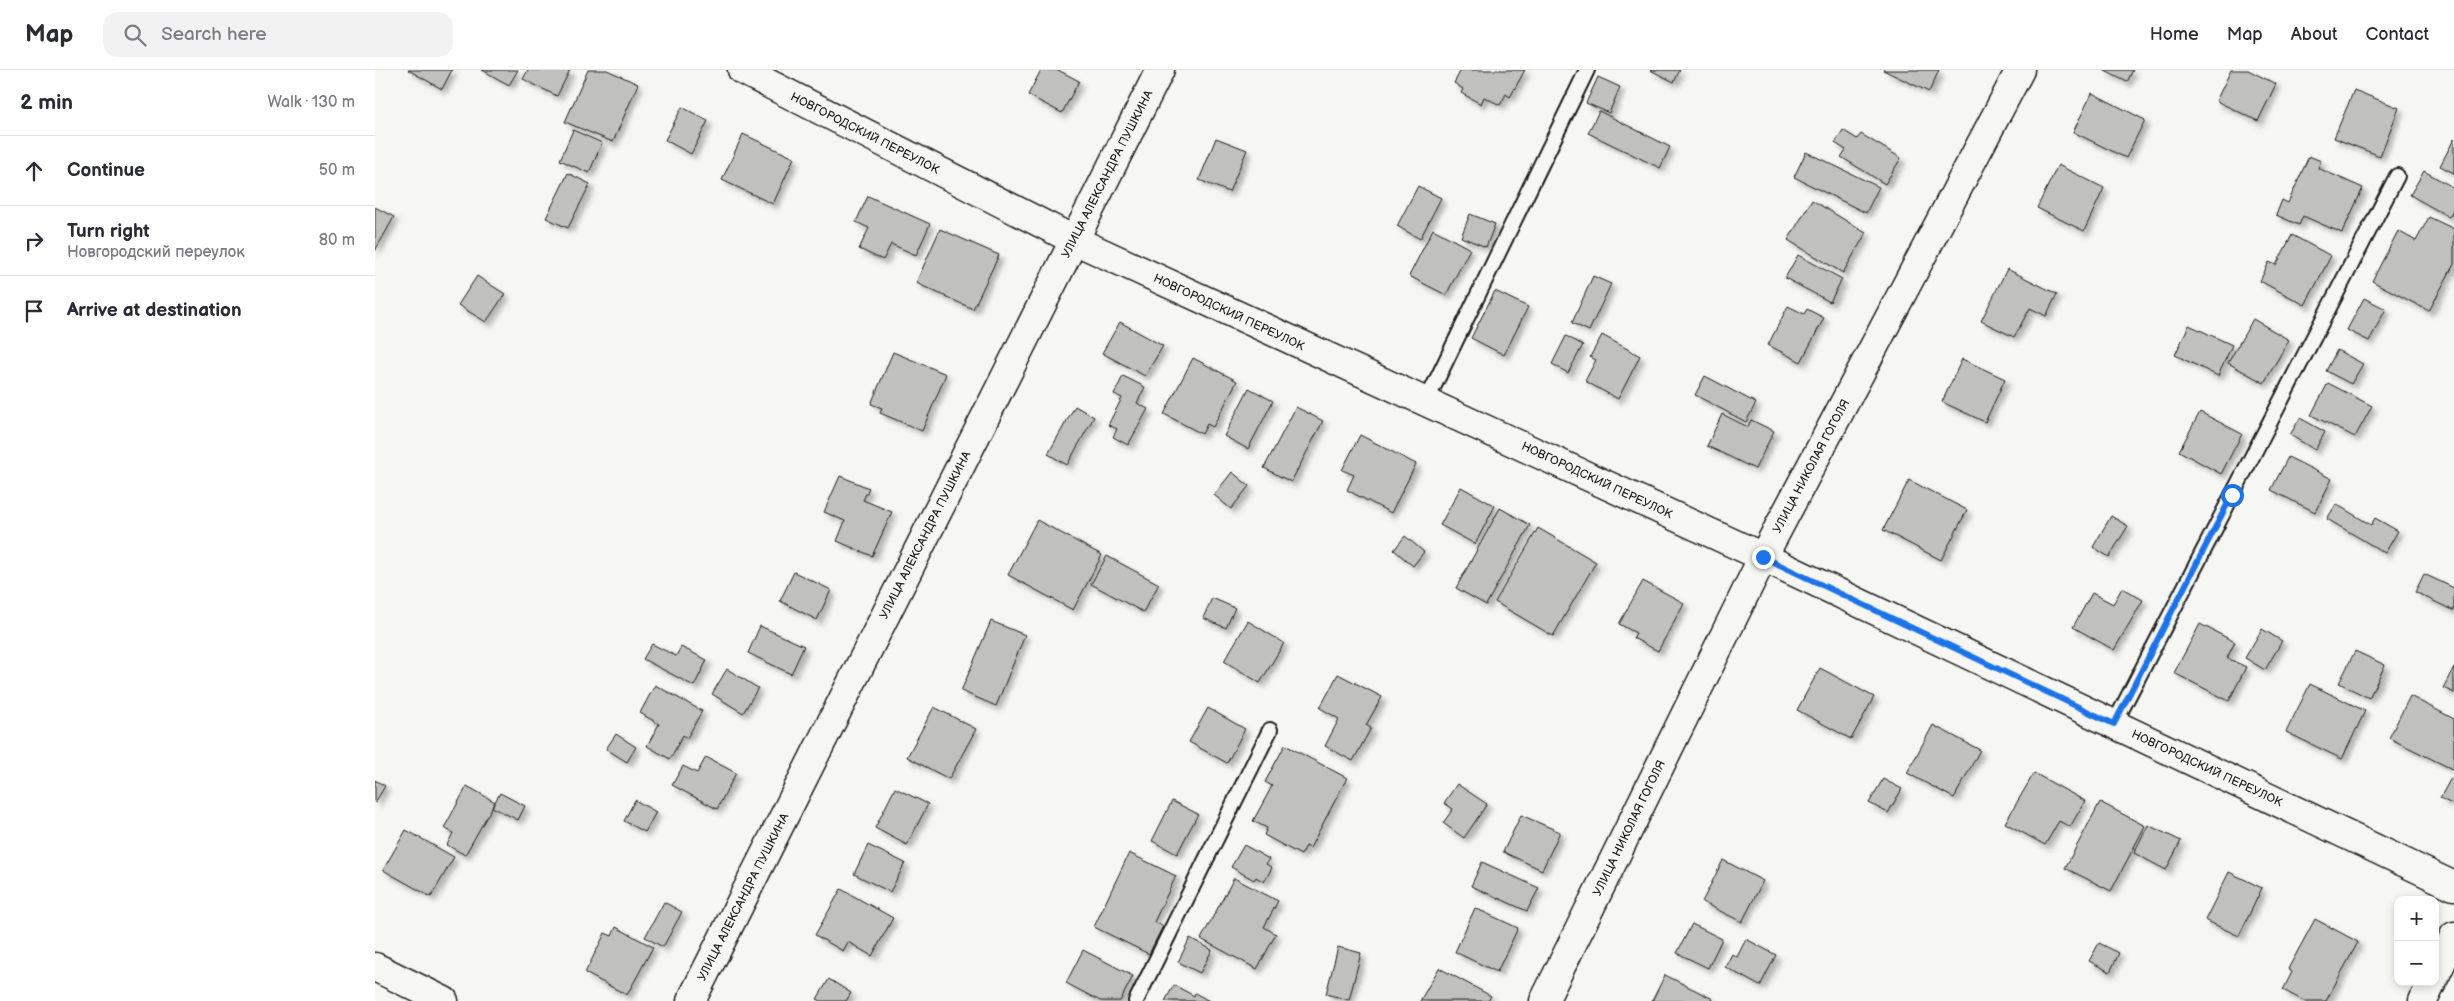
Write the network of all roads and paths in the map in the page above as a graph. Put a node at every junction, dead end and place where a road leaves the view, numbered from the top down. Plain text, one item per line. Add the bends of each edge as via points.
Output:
1 (743, 70) edge
2 (1160, 70) edge
3 (1587, 70) edge
4 (2020, 70) edge
5 (2397, 176) dead end
6 (1073, 240) junction
7 (1426, 402) junction
8 (1763, 557) junction
9 (2114, 724) junction
10 (1270, 730) dead end
11 (2454, 886) edge
12 (2454, 936) edge
13 (375, 967) edge
14 (2439, 968) edge
15 (2430, 986) edge
16 (444, 1001) edge
17 (691, 1001) edge
18 (1136, 1001) edge
19 (1544, 1001) edge
20 (2423, 1001) edge

1 - 6 street, НОВГОРОДСКИЙ ПЕРЕУЛОК
2 - 6 street, УЛИЦА АЛЕКСАНДРА ПУШКИНА
3 - 7 lane
4 - 8 street, УЛИЦА НИКОЛАЯ ГОГОЛЯ
5 - 9 lane
6 - 7 street, НОВГОРОДСКИЙ ПЕРЕУЛОК
6 - 17 street, УЛИЦА АЛЕКСАНДРА ПУШКИНА
7 - 8 street, НОВГОРОДСКИЙ ПЕРЕУЛОК
8 - 9 street, НОВГОРОДСКИЙ ПЕРЕУЛОК
8 - 19 street, УЛИЦА НИКОЛАЯ ГОГОЛЯ
9 - 11 street, НОВГОРОДСКИЙ ПЕРЕУЛОК
10 - 18 lane
12 - 14 street
13 - 16 street
15 - 20 street

